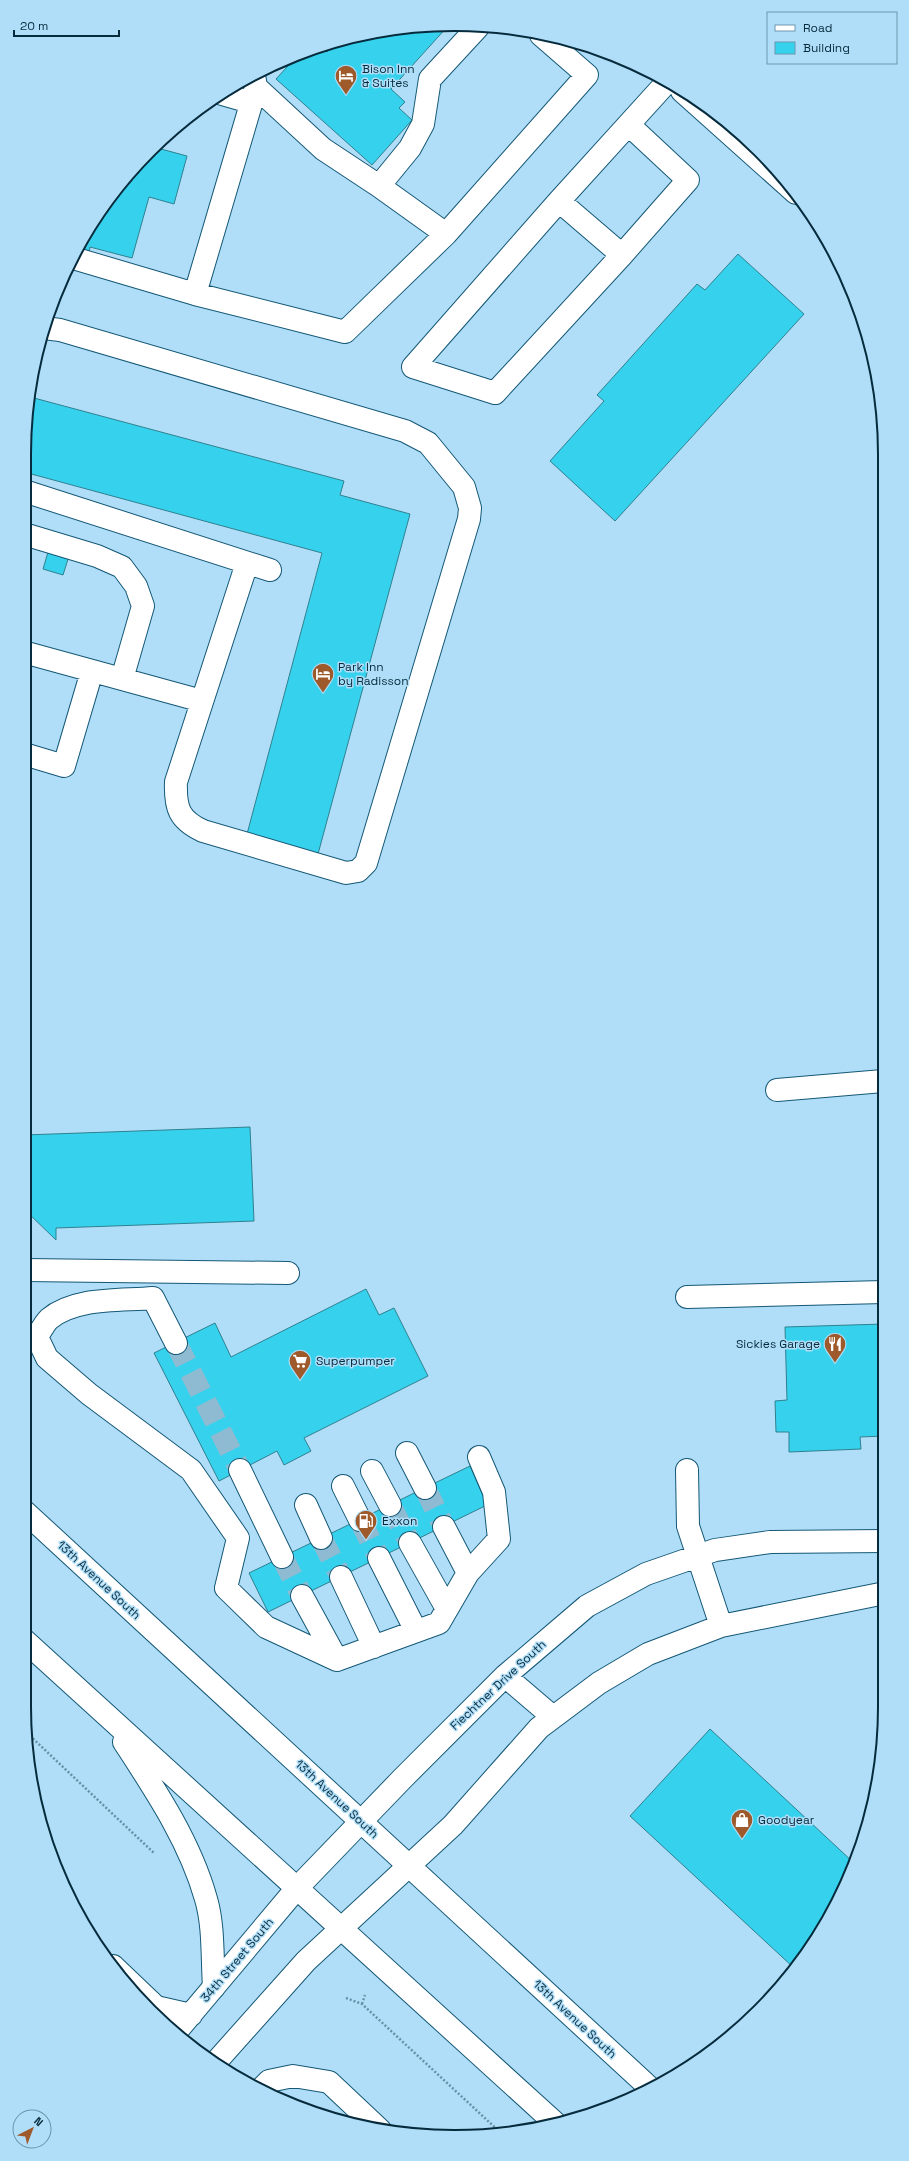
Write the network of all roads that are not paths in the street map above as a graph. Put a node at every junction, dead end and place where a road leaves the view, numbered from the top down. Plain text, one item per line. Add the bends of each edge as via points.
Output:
1 (474, 32) edge
2 (549, 42) edge
3 (663, 86) edge
4 (253, 88) edge
5 (238, 91) edge
6 (629, 124) junction
7 (721, 126) edge
8 (757, 158) edge
9 (379, 186) junction
10 (559, 200) junction
11 (446, 234) junction
12 (622, 255) junction
13 (79, 260) edge
14 (195, 294) junction
15 (50, 329) edge
16 (31, 493) edge
17 (31, 536) edge
18 (247, 563) junction
19 (270, 570) dead end
20 (31, 654) edge
21 (92, 671) junction
22 (122, 679) junction
23 (202, 701) junction
24 (31, 756) edge
25 (878, 1081) edge
26 (777, 1090) dead end
27 (31, 1270) edge
28 (288, 1273) dead end
29 (878, 1292) edge
30 (687, 1297) dead end
31 (176, 1343) tunnel mouth
32 (407, 1453) dead end
33 (479, 1457) dead end
34 (240, 1470) tunnel mouth
35 (372, 1470) dead end
36 (687, 1470) dead end
37 (343, 1486) dead end
38 (425, 1488) tunnel mouth
39 (306, 1504) dead end
40 (390, 1505) tunnel mouth
41 (31, 1517) edge
42 (360, 1520) tunnel mouth
43 (265, 1526) junction
44 (444, 1527) tunnel mouth
45 (238, 1538) junction
46 (321, 1538) tunnel mouth
47 (878, 1542) edge
48 (410, 1543) tunnel mouth
49 (698, 1556) junction
50 (282, 1557) tunnel mouth
51 (379, 1558) tunnel mouth
52 (468, 1573) junction
53 (341, 1577) tunnel mouth
54 (878, 1593) edge
55 (302, 1596) tunnel mouth
56 (447, 1609) junction
57 (721, 1626) junction
58 (416, 1631) junction
59 (31, 1646) edge
60 (374, 1646) junction
61 (337, 1660) junction
62 (505, 1676) junction
63 (109, 1717) junction
64 (553, 1717) junction
65 (361, 1822) junction
66 (409, 1866) junction
67 (297, 1888) junction
68 (341, 1929) junction
69 (214, 1987) junction
70 (156, 2007) edge
71 (191, 2015) junction
72 (179, 2028) edge
73 (219, 2059) edge
74 (646, 2084) edge
75 (265, 2085) edge
76 (551, 2119) edge
77 (371, 2122) edge

1 - 9 street via 430,79 423,124 410,148
2 - 11 street via 587,75
3 - 6 street
4 - 5 street
4 - 9 street via 324,149
4 - 14 street
6 - 10 street
6 - 12 street via 688,180
7 - 8 street
9 - 11 street
10 - 12 street
10 - 12 street via 413,367 495,393
11 - 14 street via 345,332
13 - 14 street
15 - 23 street via 405,431 428,443 464,487 470,508 469,518 366,863 358,871 346,873 190,825 180,814 175,800 176,782
16 - 18 street
17 - 22 street via 97,556 122,567 136,586 143,606
18 - 19 street
18 - 23 street
20 - 21 street
21 - 22 street
21 - 24 street via 64,766
22 - 23 street
25 - 26 street
27 - 28 street
29 - 30 street
31 - 45 street via 153,1298 85,1304 63,1309 47,1320 37,1337 47,1358 89,1394 192,1470
32 - 38 street
33 - 52 street via 494,1492 499,1539
34 - 43 street
35 - 40 street
36 - 49 street via 688,1526
37 - 42 street
39 - 46 street
41 - 65 street, 13th Avenue South
43 - 45 street
43 - 50 street
44 - 52 street
45 - 61 street via 226,1588 266,1627
47 - 49 street, Fiechtner Drive South via 770,1542 715,1550
48 - 56 street
49 - 57 street
49 - 62 street, Fiechtner Drive South via 646,1574 587,1606
51 - 58 street
52 - 56 street
53 - 60 street
54 - 57 street
55 - 61 street
56 - 58 street via 439,1623
57 - 64 street via 648,1654 599,1683
58 - 60 street
59 - 63 street
60 - 61 street
62 - 64 street
62 - 65 street, Fiechtner Drive South
63 - 67 street
63 - 69 street via 187,1847 206,1899
64 - 66 street via 539,1728 453,1825
65 - 66 street, 13th Avenue South
65 - 67 street, Fiechtner Drive South
66 - 68 street
66 - 74 street, 13th Avenue South
67 - 68 street
67 - 69 street, 34th Street South
68 - 73 street via 306,1961
68 - 76 street
69 - 71 street, 34th Street South
70 - 71 street
71 - 72 street, 34th Street South
75 - 77 street via 269,2081 293,2076 328,2082

